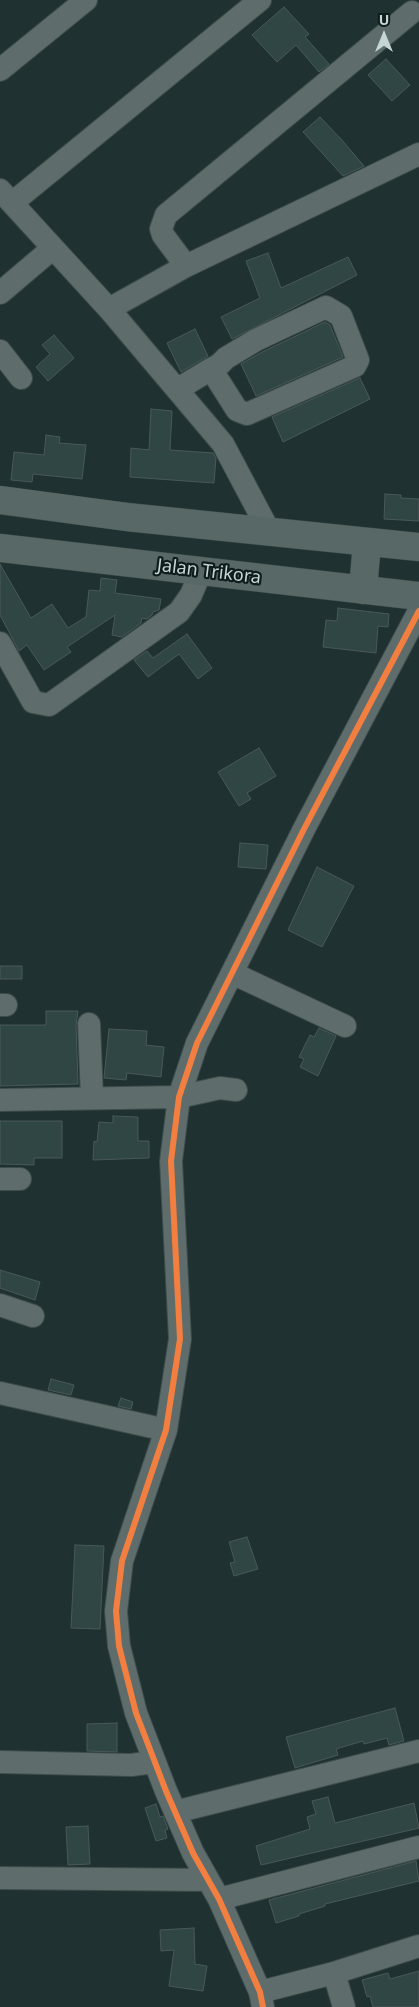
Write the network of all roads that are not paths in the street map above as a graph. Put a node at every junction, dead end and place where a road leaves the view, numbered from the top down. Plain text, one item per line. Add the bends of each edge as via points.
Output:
1 (86, 0) edge
2 (260, 0) edge
3 (410, 10) edge
4 (0, 70) edge
5 (419, 154) edge
6 (6, 196) edge
7 (53, 248) junction
8 (186, 266) junction
9 (0, 293) edge
10 (110, 309) junction
11 (0, 351) edge
12 (211, 369) junction
13 (21, 378) dead end
14 (178, 389) junction
15 (0, 500) edge
16 (270, 531) junction
17 (367, 542) junction
18 (419, 547) edge
19 (0, 548) edge
20 (201, 571) junction
21 (363, 590) junction
22 (419, 596) edge
23 (419, 611) edge
24 (0, 643) edge
25 (232, 974) junction
26 (89, 1024) dead end
27 (345, 1026) dead end
28 (236, 1090) dead end
29 (178, 1096) junction
30 (92, 1098) junction
31 (0, 1100) edge
32 (0, 1305) edge
33 (33, 1316) dead end
34 (0, 1393) edge
35 (166, 1430) junction
36 (419, 1751) edge
37 (0, 1762) edge
38 (155, 1762) junction
39 (175, 1812) junction
40 (419, 1847) edge
41 (0, 1878) edge
42 (213, 1890) junction
43 (419, 1946) edge
44 (334, 1973) junction
45 (261, 2000) edge
46 (344, 2007) edge

1 - 4 street
2 - 6 street
3 - 8 street via 166,215 162,222 162,235
5 - 8 street
6 - 7 street
7 - 9 street
7 - 10 street
8 - 10 street
10 - 14 street
11 - 13 street
12 - 12 street via 256,340 326,307 341,316 358,360 355,366 247,414 237,410
12 - 14 street
14 - 16 street via 223,444
15 - 16 main road
16 - 17 main road
17 - 18 main road
17 - 21 main road
19 - 20 main road, Jalan Trikora
20 - 21 main road, Jalan Trikora
20 - 24 street via 191,595 179,612 49,705 33,702
21 - 22 main road, Jalan Trikora
23 - 25 street
25 - 27 street
25 - 29 street via 197,1044
26 - 30 street
28 - 29 street via 220,1088
29 - 30 street
29 - 35 street via 171,1161 180,1339
30 - 31 street
32 - 33 street
34 - 35 street
35 - 38 street via 122,1561 116,1611 119,1646 136,1713
36 - 39 street
37 - 38 street via 131,1765
38 - 39 street
39 - 42 street
40 - 42 street
41 - 42 street
42 - 45 street
43 - 44 street
44 - 45 street
44 - 46 street

